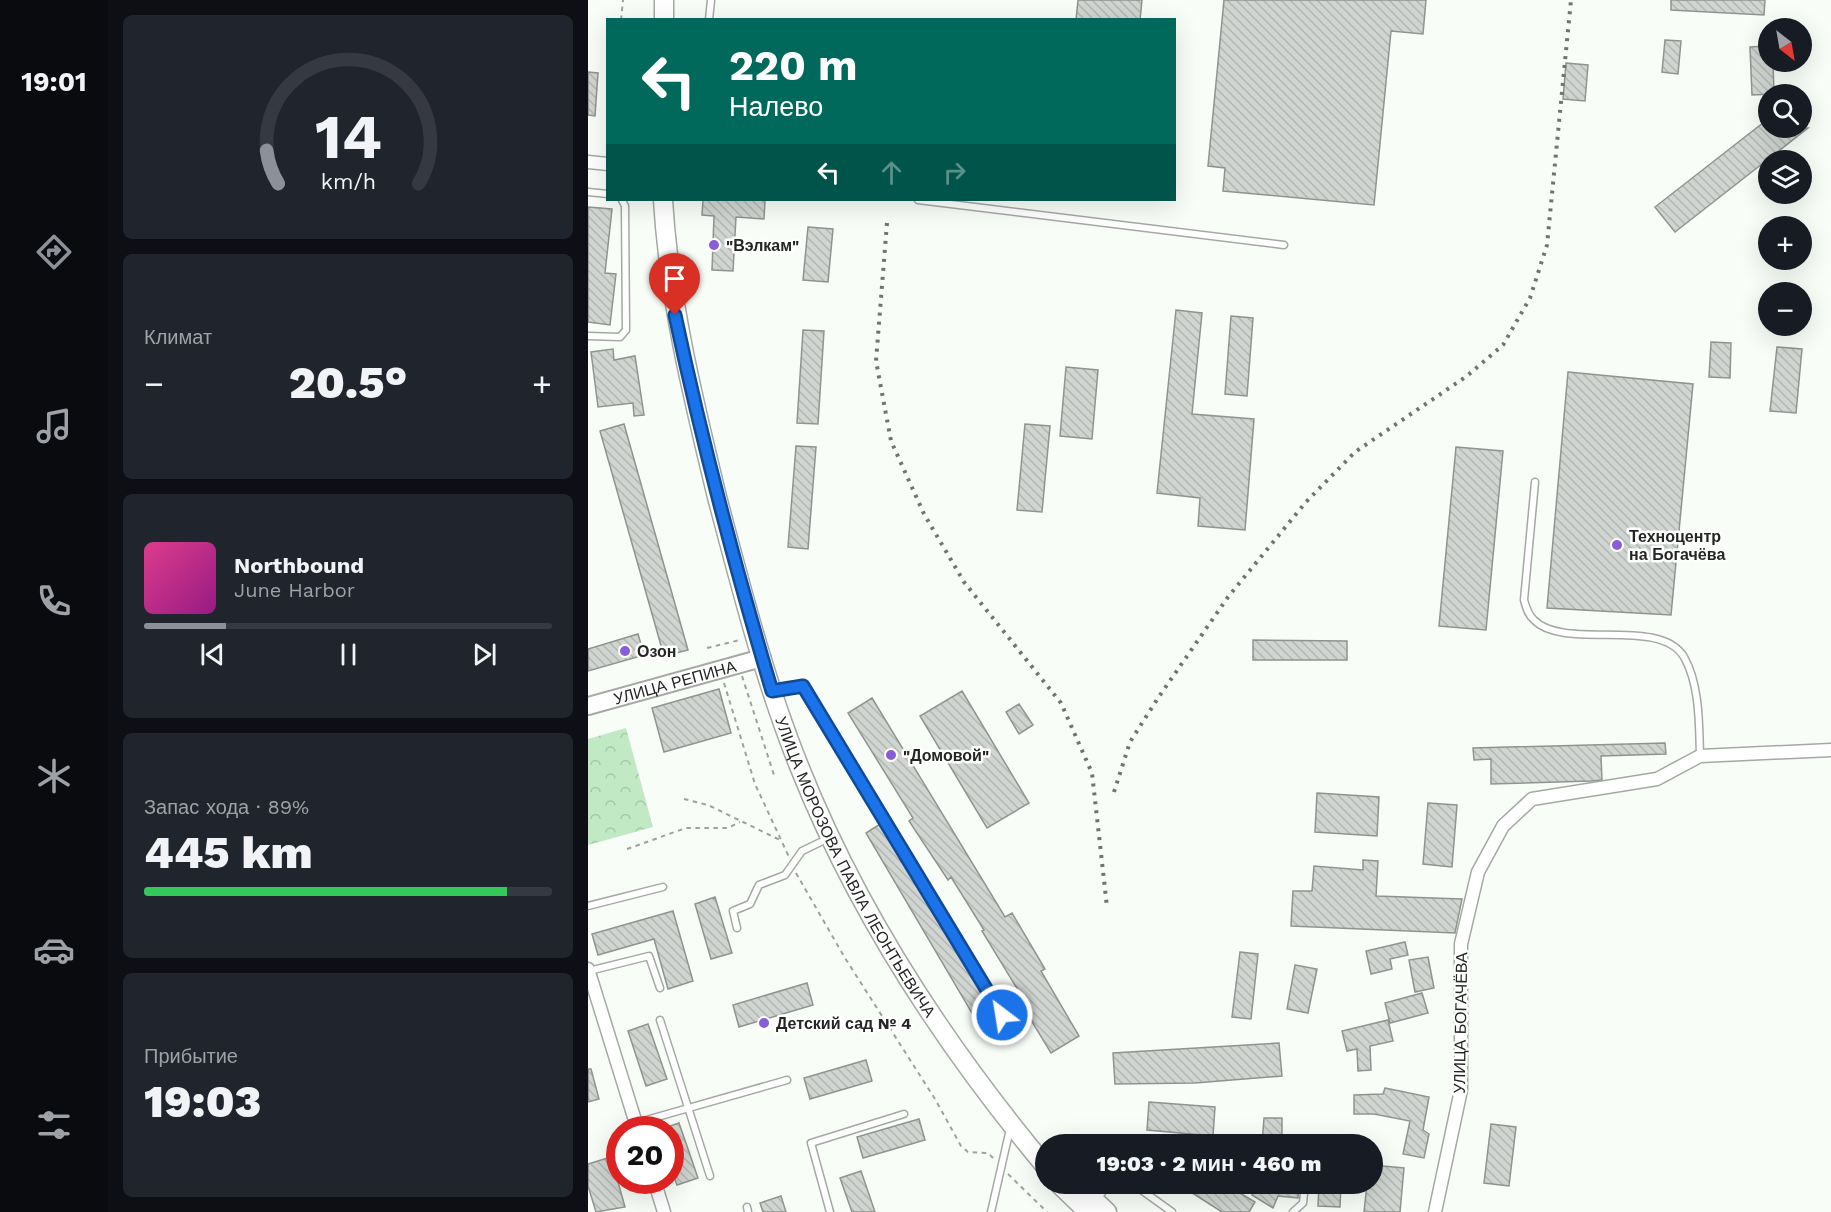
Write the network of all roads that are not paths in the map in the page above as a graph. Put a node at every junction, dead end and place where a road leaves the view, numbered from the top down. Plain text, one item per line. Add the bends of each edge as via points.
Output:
1 (663, 0) edge
2 (711, 0) edge
3 (664, 18) edge
4 (710, 18) edge
5 (588, 162) edge
6 (606, 164) edge
7 (588, 192) edge
8 (606, 194) edge
9 (622, 201) edge
10 (663, 201) edge
11 (926, 201) edge
12 (1284, 245) dead end
13 (588, 336) edge
14 (1535, 482) dead end
15 (762, 658) junction
16 (772, 691) junction
17 (588, 706) edge
18 (1831, 750) edge
19 (1700, 756) junction
20 (830, 837) junction
21 (663, 887) dead end
22 (588, 906) edge
23 (737, 928) dead end
24 (588, 971) edge
25 (660, 988) dead end
26 (1002, 1015) dead end
27 (660, 1020) dead end
28 (787, 1080) dead end
29 (689, 1108) junction
30 (904, 1114) dead end
31 (634, 1116) edge
32 (666, 1116) edge
33 (1011, 1126) junction
34 (1035, 1144) edge
35 (1035, 1154) edge
36 (710, 1176) dead end
37 (658, 1194) edge
38 (1075, 1194) edge
39 (1085, 1194) edge
40 (1104, 1194) edge
41 (1147, 1194) edge
42 (1304, 1194) edge
43 (1097, 1208) edge
44 (664, 1212) edge
45 (830, 1212) edge
46 (991, 1212) edge
47 (1172, 1212) edge
48 (1293, 1212) edge
49 (1435, 1212) edge

1 - 3 main road
2 - 4 lane
5 - 6 street
7 - 8 lane
9 - 13 lane via 626,330 620,337
10 - 15 main road, УЛИЦА МОРОЗОВА ПАВЛА ЛЕОНТЬЕВИЧА via 675,315 696,412
11 - 12 lane
14 - 19 lane via 1524,600 1527,611 1533,620 1552,630 1662,639 1680,650 1689,668 1698,711
15 - 16 main road, УЛИЦА МОРОЗОВА ПАВЛА ЛЕОНТЬЕВИЧА
15 - 17 street, УЛИЦА РЕПИНА
16 - 20 main road, УЛИЦА МОРОЗОВА ПАВЛА ЛЕОНТЬЕВИЧА
16 - 26 lane via 803,686
18 - 19 street
19 - 49 street, УЛИЦА БОГАЧЁВА via 1657,779 1532,799 1503,826 1478,872 1461,944 1461,1090
20 - 23 lane via 802,851 785,875 759,885 750,904 733,910
20 - 33 main road, УЛИЦА МОРОЗОВА ПАВЛА ЛЕОНТЬЕВИЧА via 884,939 947,1039
21 - 22 lane
24 - 25 lane via 649,956
24 - 31 street
27 - 29 lane
28 - 29 lane
29 - 32 lane
29 - 36 lane
30 - 45 lane via 811,1143
33 - 34 main road, УЛИЦА МОРОЗОВА ПАВЛА ЛЕОНТЬЕВИЧА
33 - 35 main road, УЛИЦА МОРОЗОВА ПАВЛА ЛЕОНТЬЕВИЧА
33 - 46 lane
37 - 44 street
38 - 43 main road
39 - 43 main road
40 - 43 lane
41 - 47 lane
42 - 48 lane via 1303,1203

